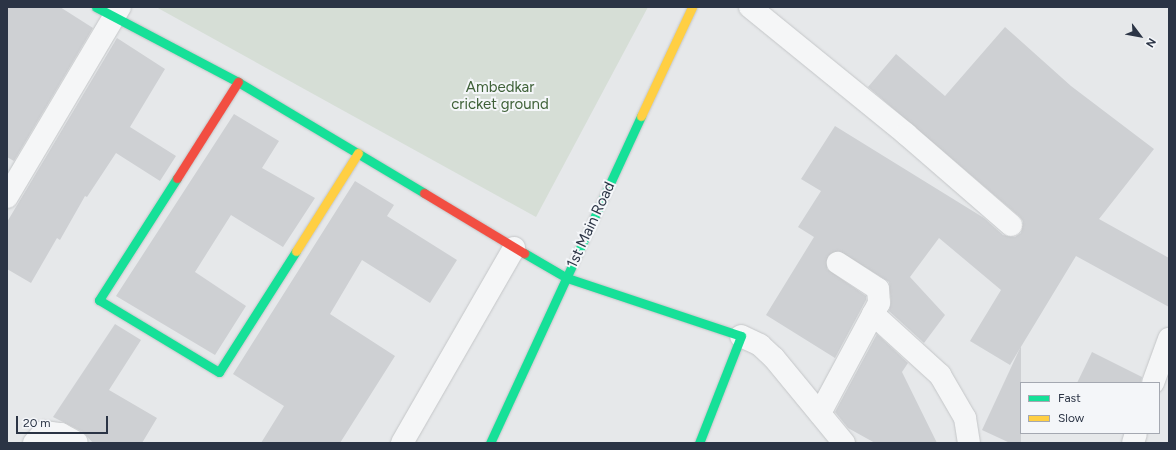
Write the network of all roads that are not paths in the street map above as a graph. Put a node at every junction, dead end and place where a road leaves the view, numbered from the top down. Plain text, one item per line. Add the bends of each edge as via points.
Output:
1 (692, 7) edge
2 (750, 7) edge
3 (110, 10) edge
4 (238, 82) junction
5 (358, 153) junction
6 (7, 197) edge
7 (1011, 225) dead end
8 (514, 248) junction
9 (838, 263) dead end
10 (566, 278) junction
11 (873, 314) junction
12 (741, 336) junction
13 (1169, 339) edge
14 (1153, 382) edge
15 (820, 414) junction
16 (34, 443) edge
17 (77, 443) edge
18 (402, 443) edge
19 (490, 443) edge
20 (699, 443) edge
21 (844, 443) edge
22 (969, 443) edge

1 - 10 street, 1st Main Road
2 - 7 street via 906,134
3 - 4 street
3 - 6 street
4 - 5 street
4 - 5 street via 99,300 219,372
5 - 8 street
8 - 10 street
8 - 18 street
9 - 11 street via 878,289 879,303
10 - 12 street
10 - 19 street, 1st Main Road
11 - 15 street
11 - 22 street via 940,375 965,418
12 - 15 street via 760,345
12 - 20 street
13 - 14 street
15 - 21 street
16 - 17 street via 44,432 61,434

